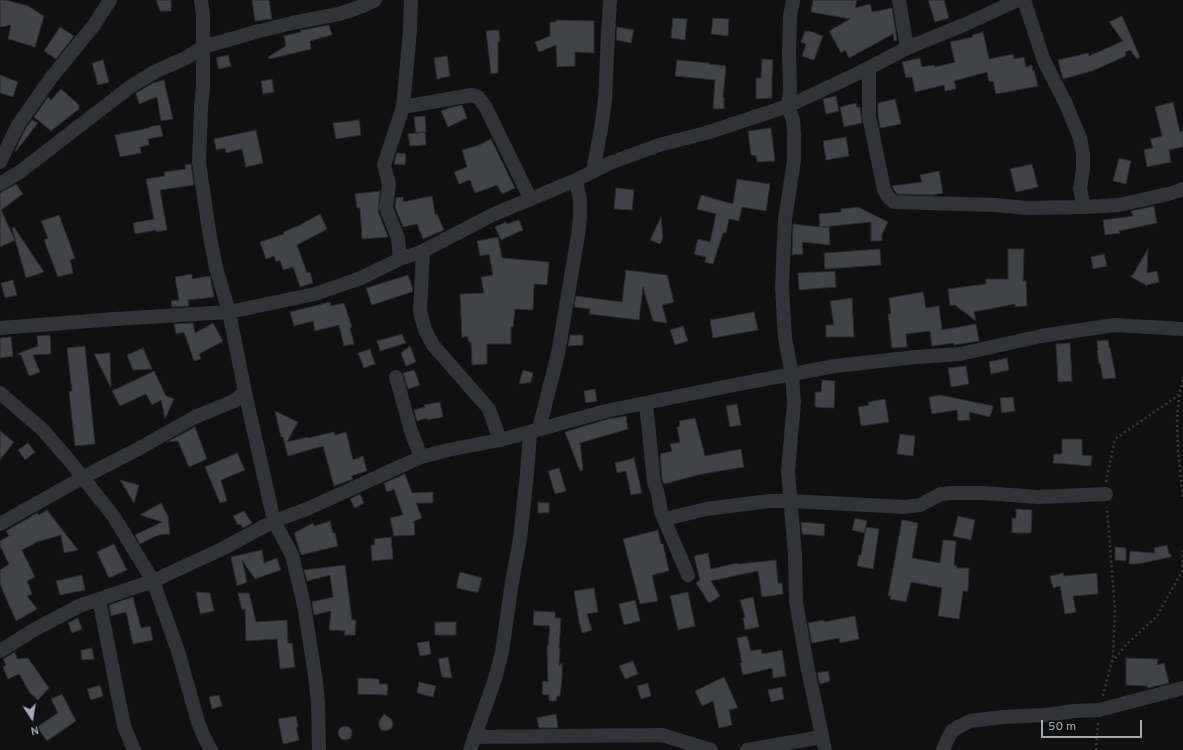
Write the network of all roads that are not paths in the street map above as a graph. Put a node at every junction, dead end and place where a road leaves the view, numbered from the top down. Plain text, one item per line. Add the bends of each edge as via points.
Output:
1 (110, 0) edge
2 (201, 0) edge
3 (375, 0) edge
4 (411, 0) edge
5 (610, 0) edge
6 (793, 0) edge
7 (898, 0) edge
8 (1018, 0) edge
9 (1024, 0) edge
10 (204, 47) junction
11 (907, 48) junction
12 (869, 68) junction
13 (788, 106) junction
14 (403, 107) junction
15 (0, 162) edge
16 (593, 171) junction
17 (576, 180) junction
18 (0, 184) edge
19 (1183, 189) edge
20 (530, 198) junction
21 (1084, 207) junction
22 (423, 251) junction
23 (400, 259) junction
24 (229, 312) junction
25 (0, 328) edge
26 (1183, 330) edge
27 (792, 375) junction
28 (396, 376) dead end
29 (245, 392) junction
30 (0, 393) edge
31 (646, 403) junction
32 (534, 431) junction
33 (500, 440) junction
34 (421, 457) junction
35 (82, 478) junction
36 (1106, 494) road end
37 (790, 501) junction
38 (665, 519) junction
39 (274, 520) junction
40 (0, 524) edge
41 (688, 575) dead end
42 (152, 581) junction
43 (99, 599) junction
44 (0, 652) edge
45 (1183, 688) edge
46 (472, 744) edge
47 (824, 744) edge
48 (134, 750) edge
49 (212, 750) edge
50 (319, 750) edge
51 (711, 750) edge
52 (746, 750) edge
53 (943, 750) edge

1 - 15 street via 18,125
2 - 10 street
3 - 10 street via 339,14 259,31
4 - 14 street
5 - 16 street via 605,100
6 - 13 street via 790,17
7 - 11 street
8 - 11 street
9 - 21 street via 1044,61 1080,138 1083,154 1080,189
10 - 18 street via 130,87 21,171
10 - 24 street via 199,163 216,268
11 - 12 street
12 - 13 street
12 - 21 street via 869,116 884,190 894,202 1027,208
13 - 16 street via 706,133 659,145
13 - 27 street via 793,120 794,161 785,219 782,287 785,338
14 - 20 street via 472,95 478,97 485,106
14 - 23 street via 384,165 389,184 386,208 398,238
16 - 17 street
17 - 20 street
17 - 32 street via 580,206 577,242 558,354
19 - 21 street via 1119,205
20 - 22 street
22 - 23 street
22 - 33 street via 420,311 426,330 433,345 490,409
23 - 24 street via 361,278 315,294
24 - 25 street
24 - 29 street
26 - 27 street via 1114,325 1041,336 960,354 835,366
27 - 31 street
27 - 37 street via 794,402 788,471
28 - 34 street
29 - 35 street via 234,401 194,417
29 - 39 street
30 - 35 street via 42,429
31 - 32 street
31 - 38 street via 654,482
32 - 33 street
32 - 46 street via 507,627 495,680
33 - 34 street
34 - 39 street via 307,509
35 - 40 street
35 - 42 street via 114,517
36 - 37 street via 1038,496 950,493 941,494 920,505 905,507
37 - 38 street via 770,501 706,510
37 - 47 street via 796,602
38 - 41 street
39 - 42 street via 222,549
39 - 50 street via 292,555 304,605 316,682
42 - 43 street
42 - 49 street via 178,651 198,722
43 - 44 street via 78,606
43 - 48 street via 124,726
45 - 53 street via 1099,710 970,722 952,731
46 - 51 street via 662,735
47 - 52 street

